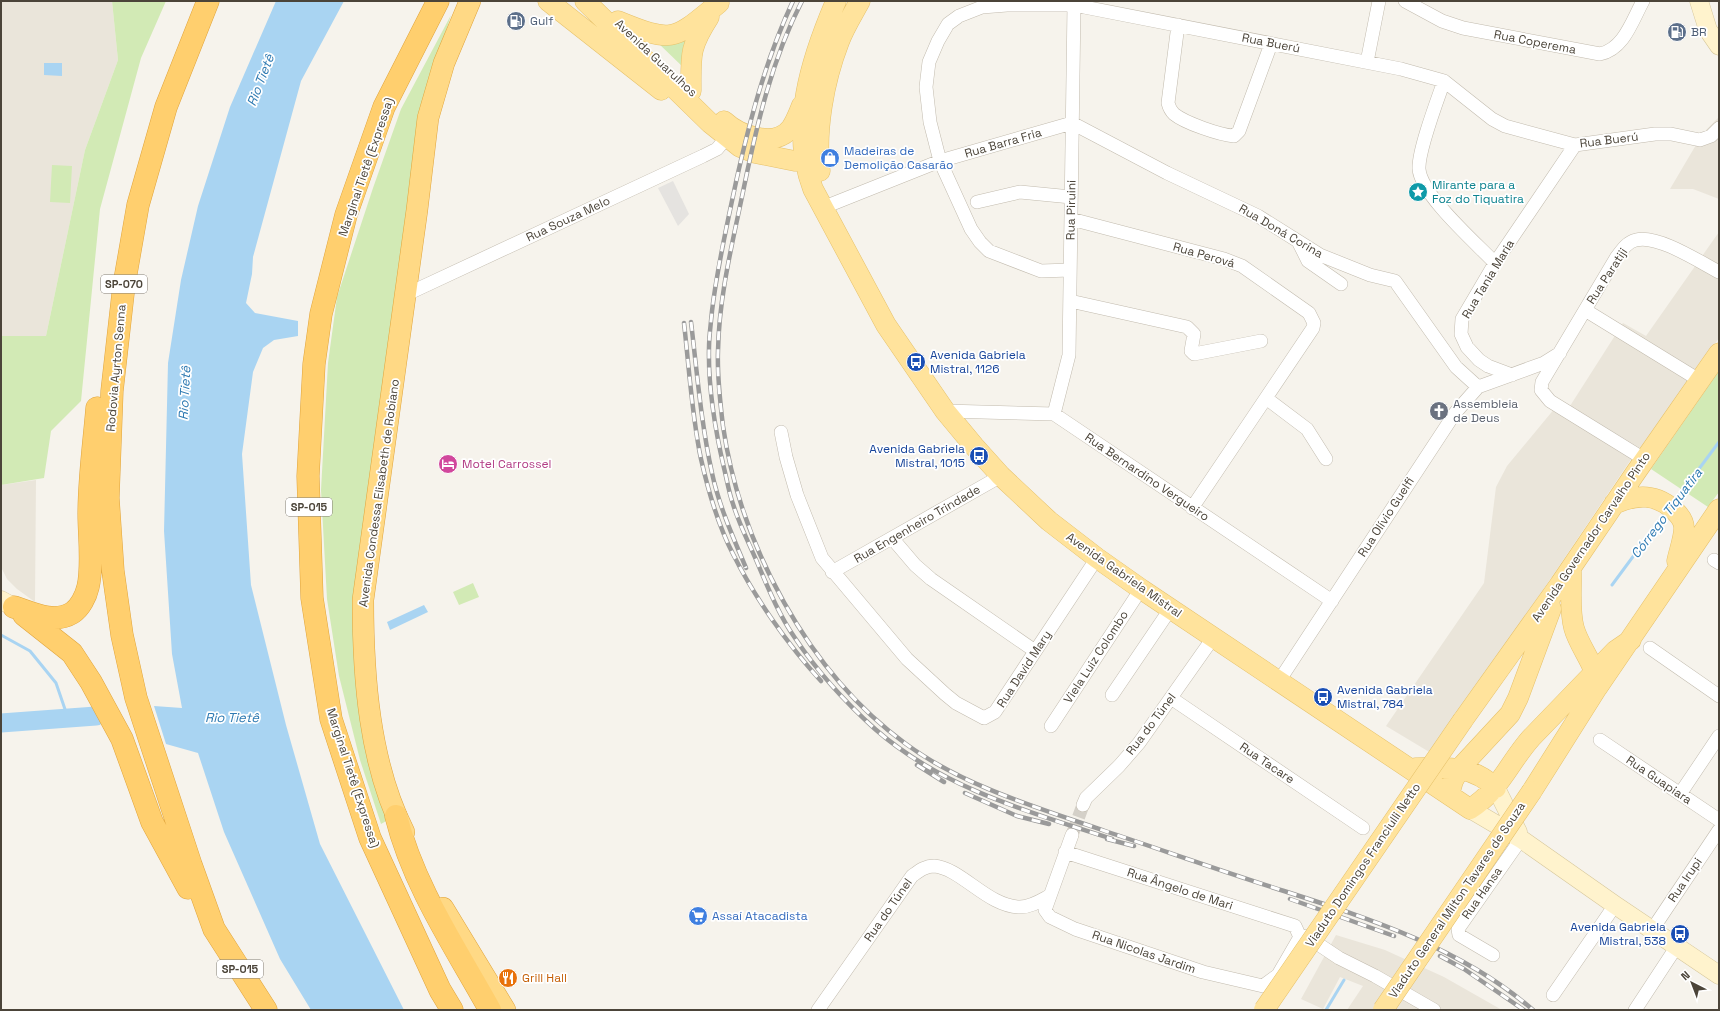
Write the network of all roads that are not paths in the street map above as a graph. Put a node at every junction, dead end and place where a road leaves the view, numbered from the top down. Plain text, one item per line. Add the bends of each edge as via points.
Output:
1 (208, 1) edge
2 (438, 1) edge
3 (470, 1) edge
4 (836, 1) edge
5 (860, 1) edge
6 (1380, 1) edge
7 (1405, 1) edge
8 (1643, 1) edge
9 (1698, 1) edge
10 (720, 2) edge
11 (556, 3) edge
12 (590, 5) edge
13 (1074, 5) junction
14 (618, 21) junction
15 (1178, 25) junction
16 (1271, 44) junction
17 (1719, 46) edge
18 (1367, 62) junction
19 (1444, 81) junction
20 (691, 90) junction
21 (805, 100) junction
22 (710, 123) junction
23 (1072, 123) junction
24 (1719, 128) edge
25 (727, 137) junction
26 (1575, 145) junction
27 (771, 156) junction
28 (812, 159) junction
29 (940, 161) junction
30 (812, 189) junction
31 (1071, 197) junction
32 (977, 202) dead end
33 (828, 212) junction
34 (1071, 219) junction
35 (1299, 243) junction
36 (1495, 263) junction
37 (1070, 270) junction
38 (1719, 272) edge
39 (1341, 284) dead end
40 (124, 285) junction
41 (405, 295) junction
42 (1070, 301) junction
43 (1585, 310) junction
44 (1261, 341) dead end
45 (1560, 353) junction
46 (1719, 353) edge
47 (1512, 375) junction
48 (1699, 380) junction
49 (1478, 387) junction
50 (1266, 398) junction
51 (945, 411) junction
52 (1054, 414) junction
53 (781, 432) dead end
54 (1326, 459) dead end
55 (1644, 459) junction
56 (1001, 476) junction
57 (1614, 504) junction
58 (1192, 508) junction
59 (1719, 509) edge
60 (892, 538) junction
61 (1097, 558) junction
62 (832, 572) junction
63 (1673, 576) junction
64 (1566, 577) junction
65 (114, 580) joint
66 (1141, 589) junction
67 (1332, 601) junction
68 (8, 603) edge
69 (1171, 608) junction
70 (1213, 638) junction
71 (1650, 648) dead end
72 (1035, 651) junction
73 (1596, 680) junction
74 (1279, 681) junction
75 (1112, 695) dead end
76 (1719, 696) edge
77 (1171, 698) junction
78 (1463, 720) joint
79 (1051, 726) dead end
80 (1719, 736) edge
81 (1600, 740) dead end
82 (1409, 768) junction
83 (1460, 768) junction
84 (1496, 788) junction
85 (1680, 794) junction
86 (1449, 795) junction
87 (1083, 805) tunnel mouth
88 (1470, 808) junction
89 (396, 816) junction
90 (1719, 820) edge
91 (1363, 828) dead end
92 (1719, 830) edge
93 (1072, 835) tunnel mouth
94 (1520, 838) junction
95 (1066, 852) junction
96 (1049, 896) junction
97 (1615, 906) junction
98 (1297, 928) junction
99 (214, 929) junction
100 (1652, 930) junction
101 (1677, 946) junction
102 (1493, 955) dead end
103 (1719, 975) edge
104 (1553, 995) dead end
105 (266, 1010) edge
106 (452, 1010) edge
107 (490, 1010) edge
108 (505, 1010) edge
109 (818, 1010) edge
110 (1264, 1010) edge
111 (1383, 1010) edge
112 (1434, 1010) edge
113 (1635, 1010) edge

1 - 40 highway, Rodovia Ayrton Senna / SP-070 via 166,106 138,205
2 - 106 highway, Marginal Tietê (Expressa) / SP-015 via 384,107 346,215 321,314 314,364 308,476 312,598 331,719 370,838 440,990
3 - 41 highway, Avenida Condessa Elisabeth de Robiano via 444,63 428,118
4 - 21 main road via 819,40
5 - 28 main road via 839,40 831,64
6 - 18 street
7 - 8 street, Rua Coperema via 1442,21 1463,28 1600,54 1611,52 1618,46
9 - 17 main road via 1708,30
10 - 14 main road via 684,31 672,36 660,36
10 - 20 main road via 694,44 691,55
11 - 22 main road, Avenida Guarulhos via 676,101
12 - 14 main road, Avenida Guarulhos
12 - 22 main road, Avenida Guarulhos
13 - 15 street, Rua Buerú
13 - 23 street, Rua Piruini
13 - 29 street, Rua Buerú via 982,7 959,16 948,24 929,62 926,87 930,122
14 - 20 main road, Avenida Guarulhos
15 - 16 street, Rua Buerú
15 - 16 street via 1169,107 1187,121 1226,135 1234,136 1239,131
16 - 18 street, Rua Buerú
18 - 19 street, Rua Buerú
19 - 26 street, Rua Buerú via 1492,119 1505,126
19 - 36 street via 1421,153 1419,168 1422,180 1447,213
20 - 21 main road, Avenida Guarulhos via 735,130 763,138 783,134 790,128
21 - 28 main road via 803,135
22 - 25 main road, Avenida Guarulhos
23 - 29 street, Rua Barra Fria
23 - 31 street, Rua Piruini
23 - 35 street, Rua Doná Corina via 1167,173 1258,216
24 - 26 street, Rua Buerú via 1706,139 1700,140 1671,134 1655,134
25 - 27 main road, Avenida Guarulhos via 740,147
25 - 41 street, Rua Souza Melo via 717,149 703,156
26 - 36 street, Rua Tania Maria
27 - 28 main road, Avenida Guarulhos via 795,161
27 - 30 main road via 796,173
28 - 30 main road, Avenida Gabriela Mistral via 806,170
28 - 33 main road, Avenida Gabriela Mistral via 820,170
29 - 33 street, Rua Barra Fria
29 - 37 street, Rua Buerú via 971,229 989,251 1041,271
30 - 33 main road, Avenida Gabriela Mistral
31 - 32 street via 1020,192
31 - 34 street, Rua Piruini
33 - 51 main road, Avenida Gabriela Mistral via 878,312
34 - 37 street, Rua Piruini
34 - 50 street, Rua Perová via 1242,266 1309,313 1314,323 1313,328
35 - 39 street via 1308,261
35 - 49 street, Rua Doná Corina via 1320,255 1395,281 1456,367
36 - 47 street, Rua Tania Maria via 1462,319 1461,334 1467,347 1479,360
37 - 42 street, Rua Piruini
38 - 43 street, Rua Paratiji via 1664,244 1648,239 1637,239 1627,244 1616,258
40 - 65 highway, Rodovia Ayrton Senna / SP-070 via 112,391 108,498
40 - 68 highway via 114,303 98,396 89,512 88,587 74,612 66,616 54,618
41 - 89 highway, Avenida Condessa Elisabeth de Robiano via 363,600 363,650 368,702 379,760
42 - 44 street via 1187,327 1194,334 1194,354
42 - 52 street, Rua Piruini via 1069,355
43 - 45 street, Rua Paratiji
43 - 48 street
45 - 47 street via 1544,363
45 - 55 street, Rua Paratiji via 1542,382 1541,390 1544,396
46 - 48 main road, Avenida Governador Carvalho Pinto
47 - 49 street, Rua Olívio Guelfi
48 - 55 main road, Avenida Governador Carvalho Pinto
49 - 67 street, Rua Olívio Guelfi via 1455,413
50 - 54 street via 1307,429
50 - 58 street
51 - 52 street
51 - 56 main road, Avenida Gabriela Mistral
52 - 58 street, Rua Bernardino Vergueiro
53 - 62 street via 797,495 817,548
55 - 57 main road, Avenida Governador Carvalho Pinto
56 - 60 street, Rua Engenheiro Trindade
56 - 61 main road, Avenida Gabriela Mistral via 1049,520
57 - 63 main road via 1637,496 1651,497 1668,504 1681,517 1685,527
57 - 64 main road, Avenida Governador Carvalho Pinto
58 - 67 street, Rua Bernardino Vergueiro
59 - 63 main road
60 - 62 street, Rua Engenheiro Trindade
60 - 72 street via 914,565 931,579
61 - 66 main road, Avenida Gabriela Mistral
61 - 72 street, Rua David Mary
62 - 72 street, Rua David Mary via 907,659 934,685 956,703 984,718 995,712
63 - 73 main road via 1631,640
64 - 73 main road via 1574,627
64 - 78 main road, Avenida Governador Carvalho Pinto
64 - 83 main road via 1510,714
65 - 99 highway, SP-015 via 122,635 136,698
66 - 69 main road, Avenida Gabriela Mistral
66 - 79 street, Viela Luiz Colombo
67 - 74 street, Rua Olívio Guelfi
68 - 99 highway via 72,653 91,682 122,739 152,822 182,878
69 - 70 main road, Avenida Gabriela Mistral
69 - 75 street
70 - 74 main road, Avenida Gabriela Mistral
70 - 77 street, Rua do Túnel
71 - 76 street
73 - 84 main road via 1531,738
73 - 111 main road, Viaduto General Milton Tavares de Souza, bridge via 1532,791
74 - 82 main road, Avenida Gabriela Mistral
77 - 87 street, Rua do Túnel via 1139,743 1086,798
77 - 91 street, Rua Tacare
78 - 110 main road, Viaduto Domingos Franciulli Netto, bridge
80 - 85 street
81 - 85 street, Rua Guapiara
82 - 83 main road, Avenida Gabriela Mistral
82 - 86 main road, Avenida Gabriela Mistral
83 - 84 main road, Avenida Gabriela Mistral via 1476,773
83 - 86 main road
84 - 88 main road
84 - 94 main road, Avenida Gabriela Mistral
85 - 90 street, Rua Guapiara
86 - 88 main road, Avenida Gabriela Mistral
88 - 94 main road, Avenida Gabriela Mistral
89 - 107 highway via 402,842 421,885
89 - 108 highway, Avenida Condessa Elisabeth de Robiano via 432,889
92 - 100 street, Rua Irupi
93 - 95 street
94 - 97 main road, Avenida Gabriela Mistral
94 - 102 street, Rua Hansa via 1458,929 1459,935
95 - 96 street
95 - 98 street, Rua Ângelo de Mari
96 - 98 street, Rua Nicolas Jardim via 1046,914 1075,929 1203,972 1263,986 1278,975 1300,937
96 - 109 street, Rua do Túnel via 1036,904 1021,907 1007,905 947,870 935,866 923,868 912,876
97 - 100 main road, Avenida Gabriela Mistral
97 - 104 street
98 - 112 street, Rua Ângelo de Mari via 1339,958
99 - 105 highway, SP-015
100 - 101 main road, Avenida Gabriela Mistral
101 - 103 main road, Avenida Gabriela Mistral
101 - 113 street

